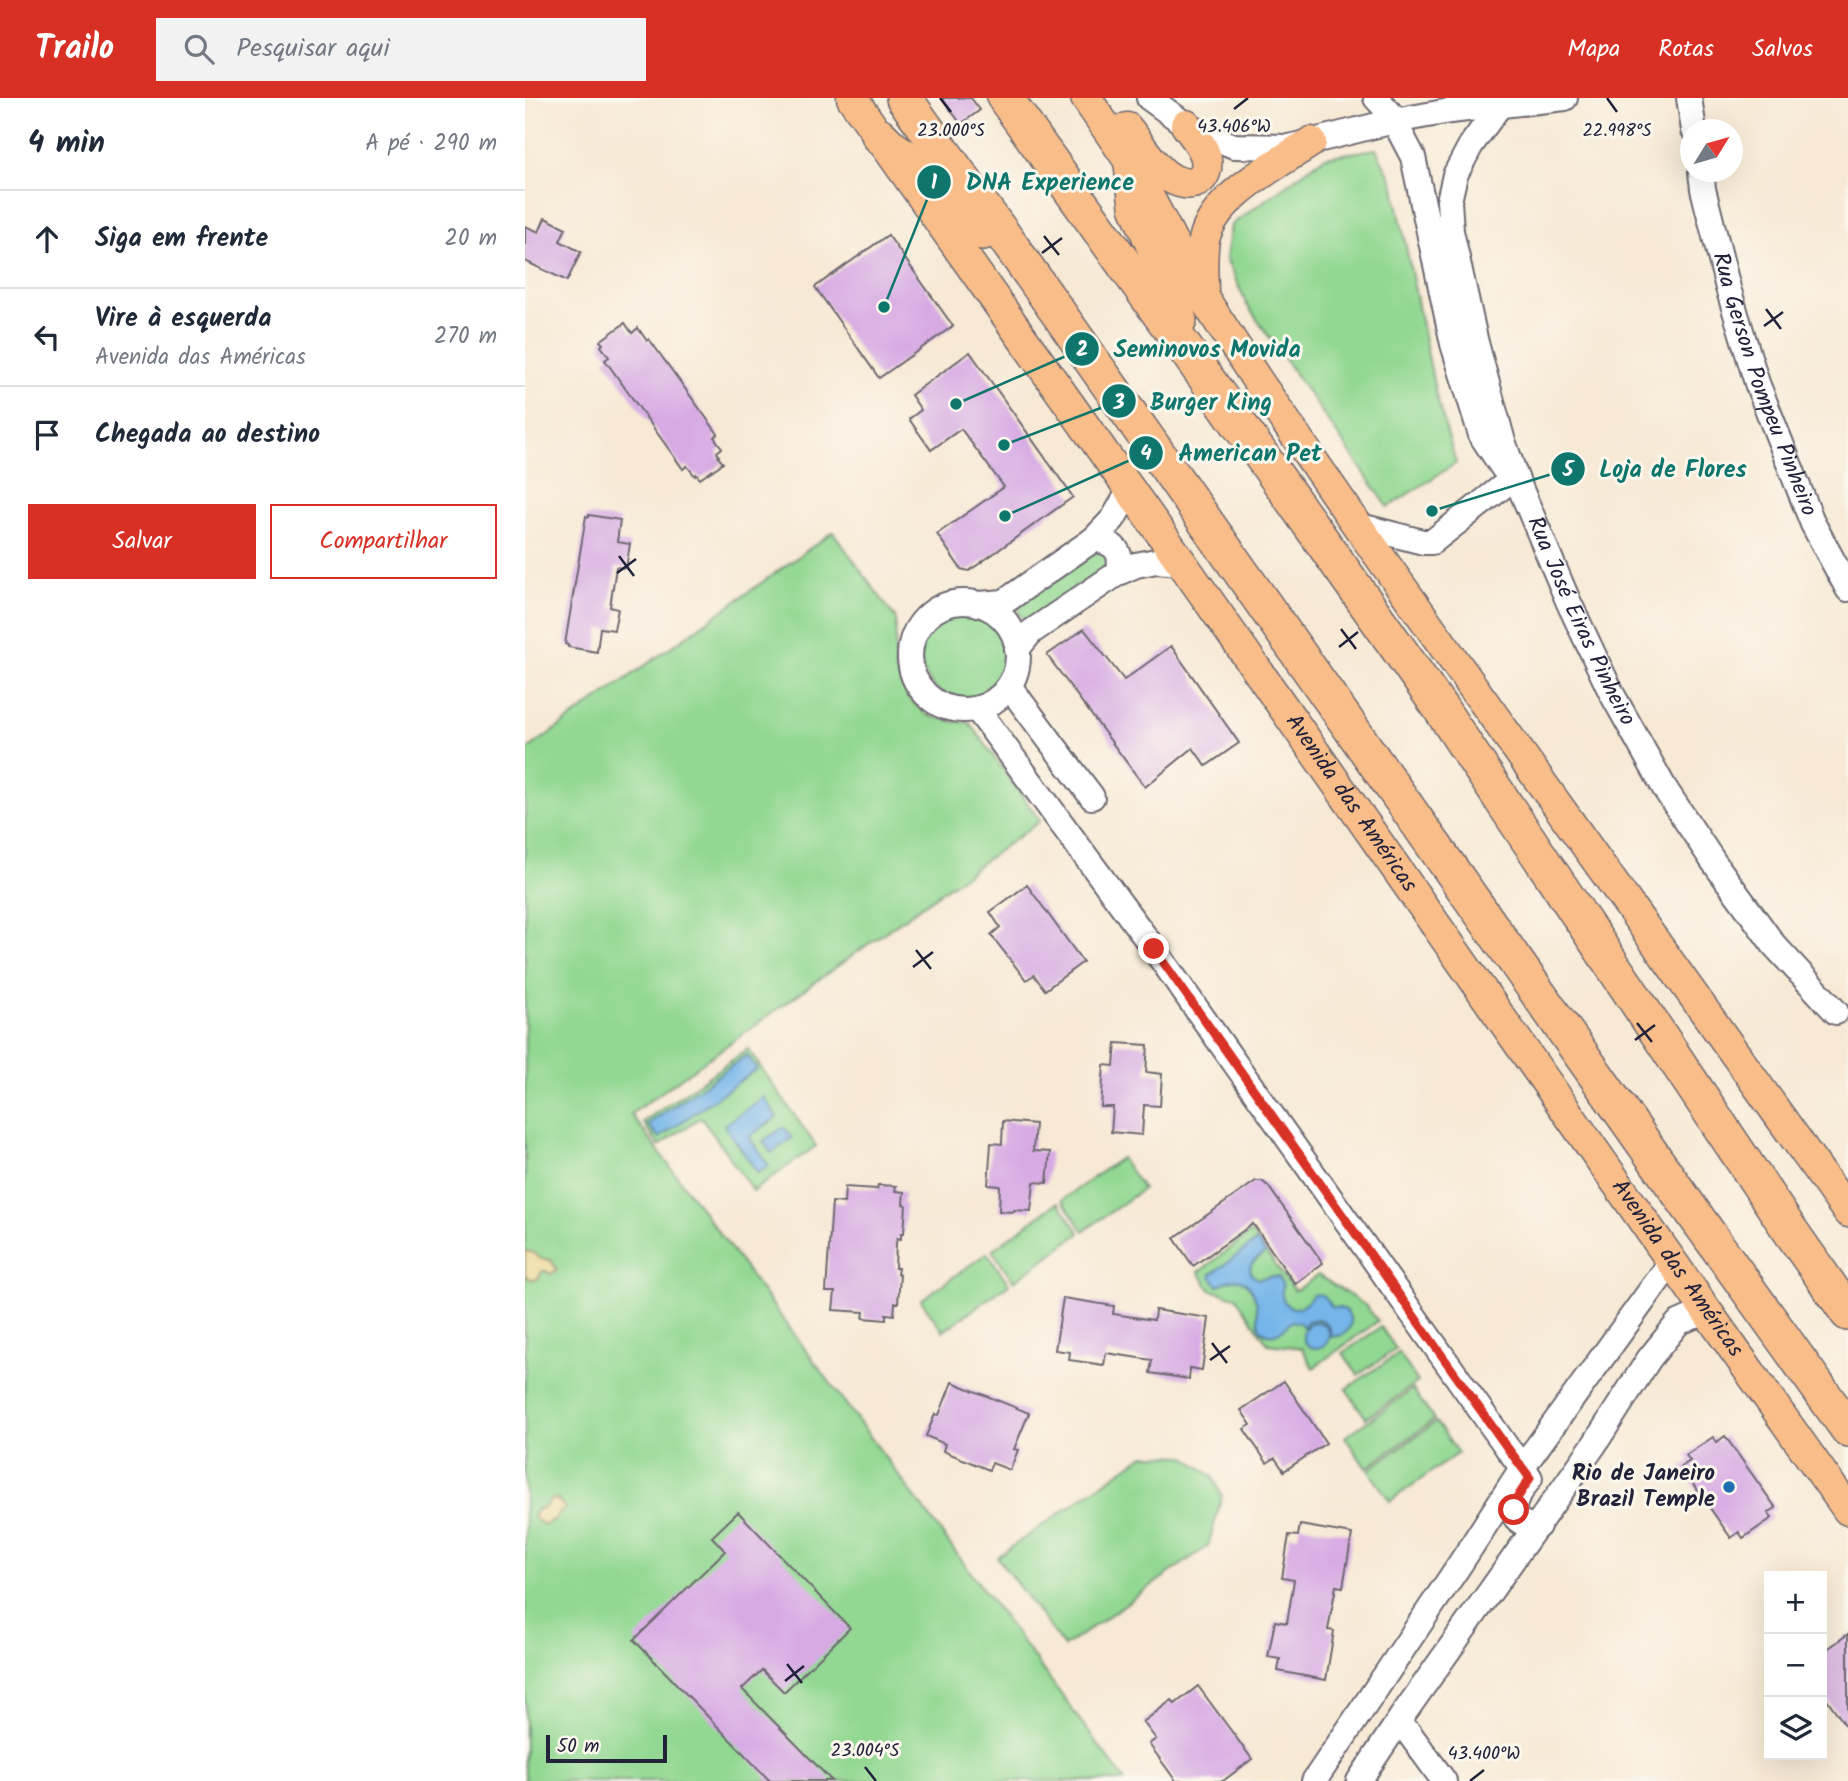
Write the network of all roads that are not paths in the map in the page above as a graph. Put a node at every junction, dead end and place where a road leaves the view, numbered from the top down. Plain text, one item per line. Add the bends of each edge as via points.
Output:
1 (852, 98) edge
2 (904, 98) edge
3 (1005, 98) edge
4 (1086, 98) edge
5 (1102, 98) edge
6 (1149, 98) edge
7 (1376, 98) edge
8 (1565, 98) edge
9 (1689, 98) edge
10 (1449, 104) edge
11 (1500, 105) junction
12 (1692, 119) edge
13 (1394, 121) junction
14 (1186, 125) junction
15 (879, 135) junction
16 (1311, 142) junction
17 (1132, 166) junction
18 (1702, 182) edge
19 (1016, 253) junction
20 (1203, 295) junction
21 (1224, 402) junction
22 (1514, 479) junction
23 (1130, 490) junction
24 (1357, 525) junction
25 (1094, 539) junction
26 (1182, 564) junction
27 (1118, 573) junction
28 (1848, 589) edge
29 (979, 604) junction
30 (1017, 649) junction
31 (1009, 686) junction
32 (977, 709) junction
33 (1092, 797) dead end
34 (1836, 1012) dead end
35 (1848, 1212) edge
36 (1787, 1226) junction
37 (1672, 1261) junction
38 (1848, 1294) edge
39 (1707, 1313) junction
40 (1848, 1313) edge
41 (1613, 1343) junction
42 (1649, 1359) junction
43 (1848, 1429) edge
44 (1522, 1468) junction
45 (1848, 1510) edge
46 (1538, 1527) junction
47 (1460, 1564) junction
48 (1409, 1733) dead end
49 (1314, 1781) edge
50 (1359, 1781) edge
51 (1444, 1781) edge

1 - 15 main road, Avenida das Américas
2 - 19 highway, Avenida das Américas
3 - 21 highway
4 - 17 main road
5 - 14 main road via 1164,174 1190,185 1204,172 1206,157
6 - 14 street
7 - 13 street
8 - 11 street
9 - 12 street
10 - 11 street
10 - 13 street
11 - 22 street, Rua José Eiras Pinheiro via 1455,175 1449,201 1451,232 1476,343
13 - 16 street
13 - 22 street via 1413,157 1453,344 1481,435
14 - 16 street via 1234,146 1289,147
15 - 19 highway via 994,243
15 - 23 main road, Avenida das Américas
16 - 20 main road via 1251,181 1215,217 1204,240
17 - 20 main road
17 - 21 highway via 1137,206 1175,311
18 - 28 street, Rua Gerson Pompeu Pinheiro via 1756,383 1813,524
19 - 43 highway, Avenida das Américas
20 - 24 main road
21 - 36 highway via 1441,709
22 - 24 street via 1432,542
22 - 34 street, Rua José Eiras Pinheiro via 1612,694 1665,789 1774,946
23 - 25 street
23 - 26 main road, Avenida das Américas
24 - 35 main road
25 - 27 street via 1108,542 1118,552
25 - 29 street via 1005,602
26 - 27 street via 1156,561
26 - 37 main road, Avenida das Américas
27 - 30 street via 1031,632
29 - 30 street via 1005,621
29 - 32 street via 968,601 939,607 925,617 909,648 916,683 927,697 943,706
30 - 31 street via 1018,662
31 - 32 street via 990,704
31 - 33 street
32 - 44 street via 1154,949
36 - 38 highway via 1815,1250
36 - 40 highway
37 - 39 main road, Avenida das Américas
37 - 41 street
39 - 42 street via 1678,1323
39 - 45 main road, Avenida das Américas
41 - 42 street via 1645,1338 1651,1344
41 - 44 street
42 - 46 street
44 - 46 street via 1530,1478 1514,1503 1516,1517
44 - 47 street
46 - 47 street via 1492,1537 1479,1554
46 - 50 street
47 - 49 street
48 - 51 street

